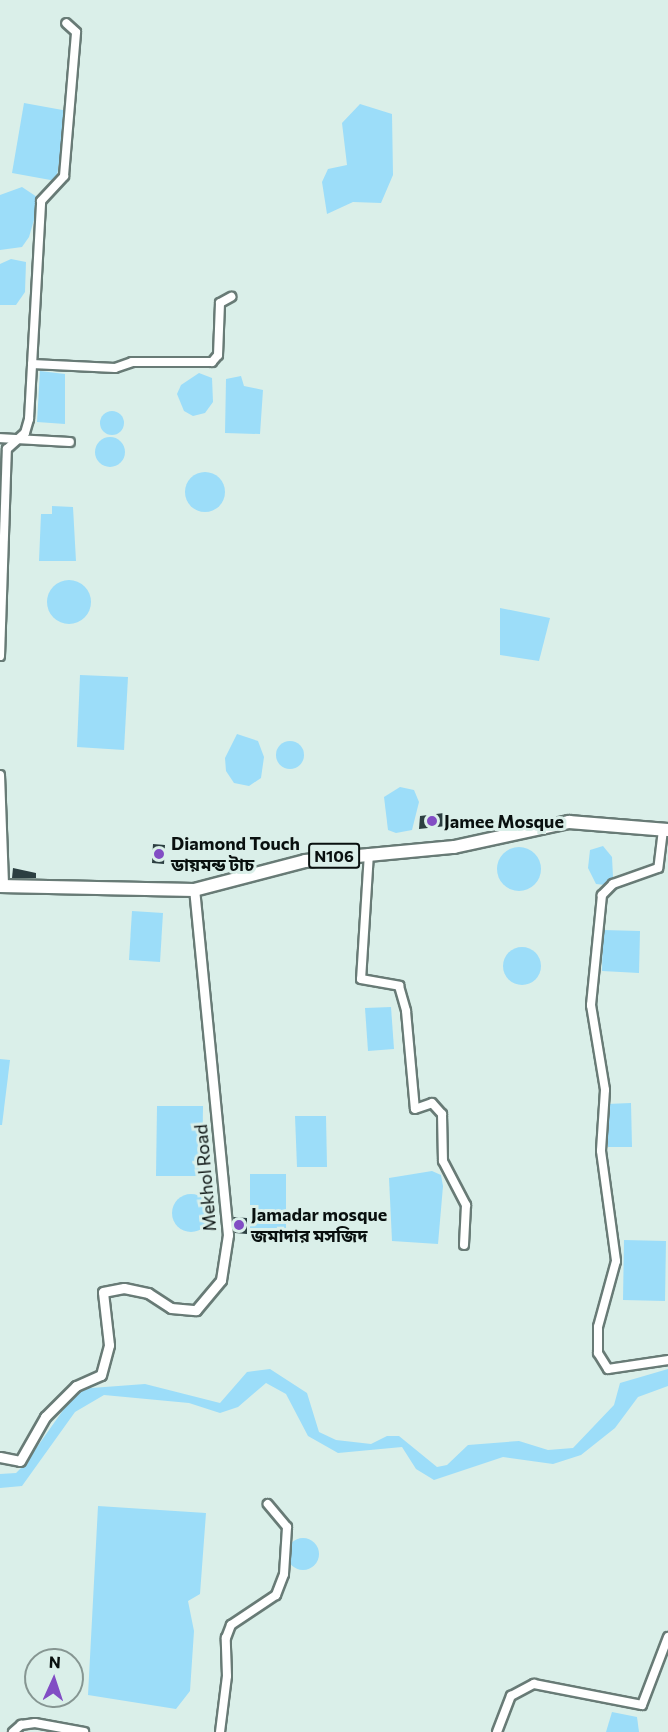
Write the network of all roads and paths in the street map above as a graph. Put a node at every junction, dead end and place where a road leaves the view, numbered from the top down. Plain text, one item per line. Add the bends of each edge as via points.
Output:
1 (66, 22) dead end
2 (231, 297) dead end
3 (32, 364) junction
4 (0, 438) edge
5 (14, 439) junction
6 (70, 441) dead end
7 (1, 546) edge
8 (0, 656) edge
9 (0, 775) edge
10 (2, 805) edge
11 (666, 830) edge
12 (369, 852) junction
13 (2, 886) edge
14 (194, 890) junction
15 (464, 1245) dead end
16 (668, 1360) edge
17 (0, 1457) edge
18 (268, 1504) dead end
19 (668, 1636) edge
20 (13, 1732) edge
21 (84, 1732) edge
22 (220, 1732) edge
23 (498, 1732) edge

1 - 3 street via 76,32 64,176 59,187 47,191 41,201
2 - 3 street via 220,303 218,355 212,362 132,362 115,368
3 - 5 street via 28,426
4 - 5 street
5 - 6 street
5 - 7 street via 8,449
7 - 8 street
9 - 10 street
10 - 13 street
11 - 12 highway, N106 via 569,822 454,847
11 - 16 street via 658,868 613,884 602,895 591,1005 605,1090 601,1151 616,1261 598,1327 598,1353 608,1369
12 - 14 highway, N106 via 305,861
12 - 15 street via 361,979 399,986 406,1011 415,1109 432,1103 442,1114 443,1161 466,1205
13 - 14 highway, N106
14 - 17 street, Mekhol Road via 228,1225 221,1280 196,1310 171,1308 148,1293 123,1288 103,1292 109,1345 101,1375 76,1386 45,1417 20,1461
18 - 22 street via 287,1527 284,1574 276,1595 228,1632
19 - 23 street via 642,1705 534,1684 511,1696
20 - 21 street via 21,1725 34,1723

